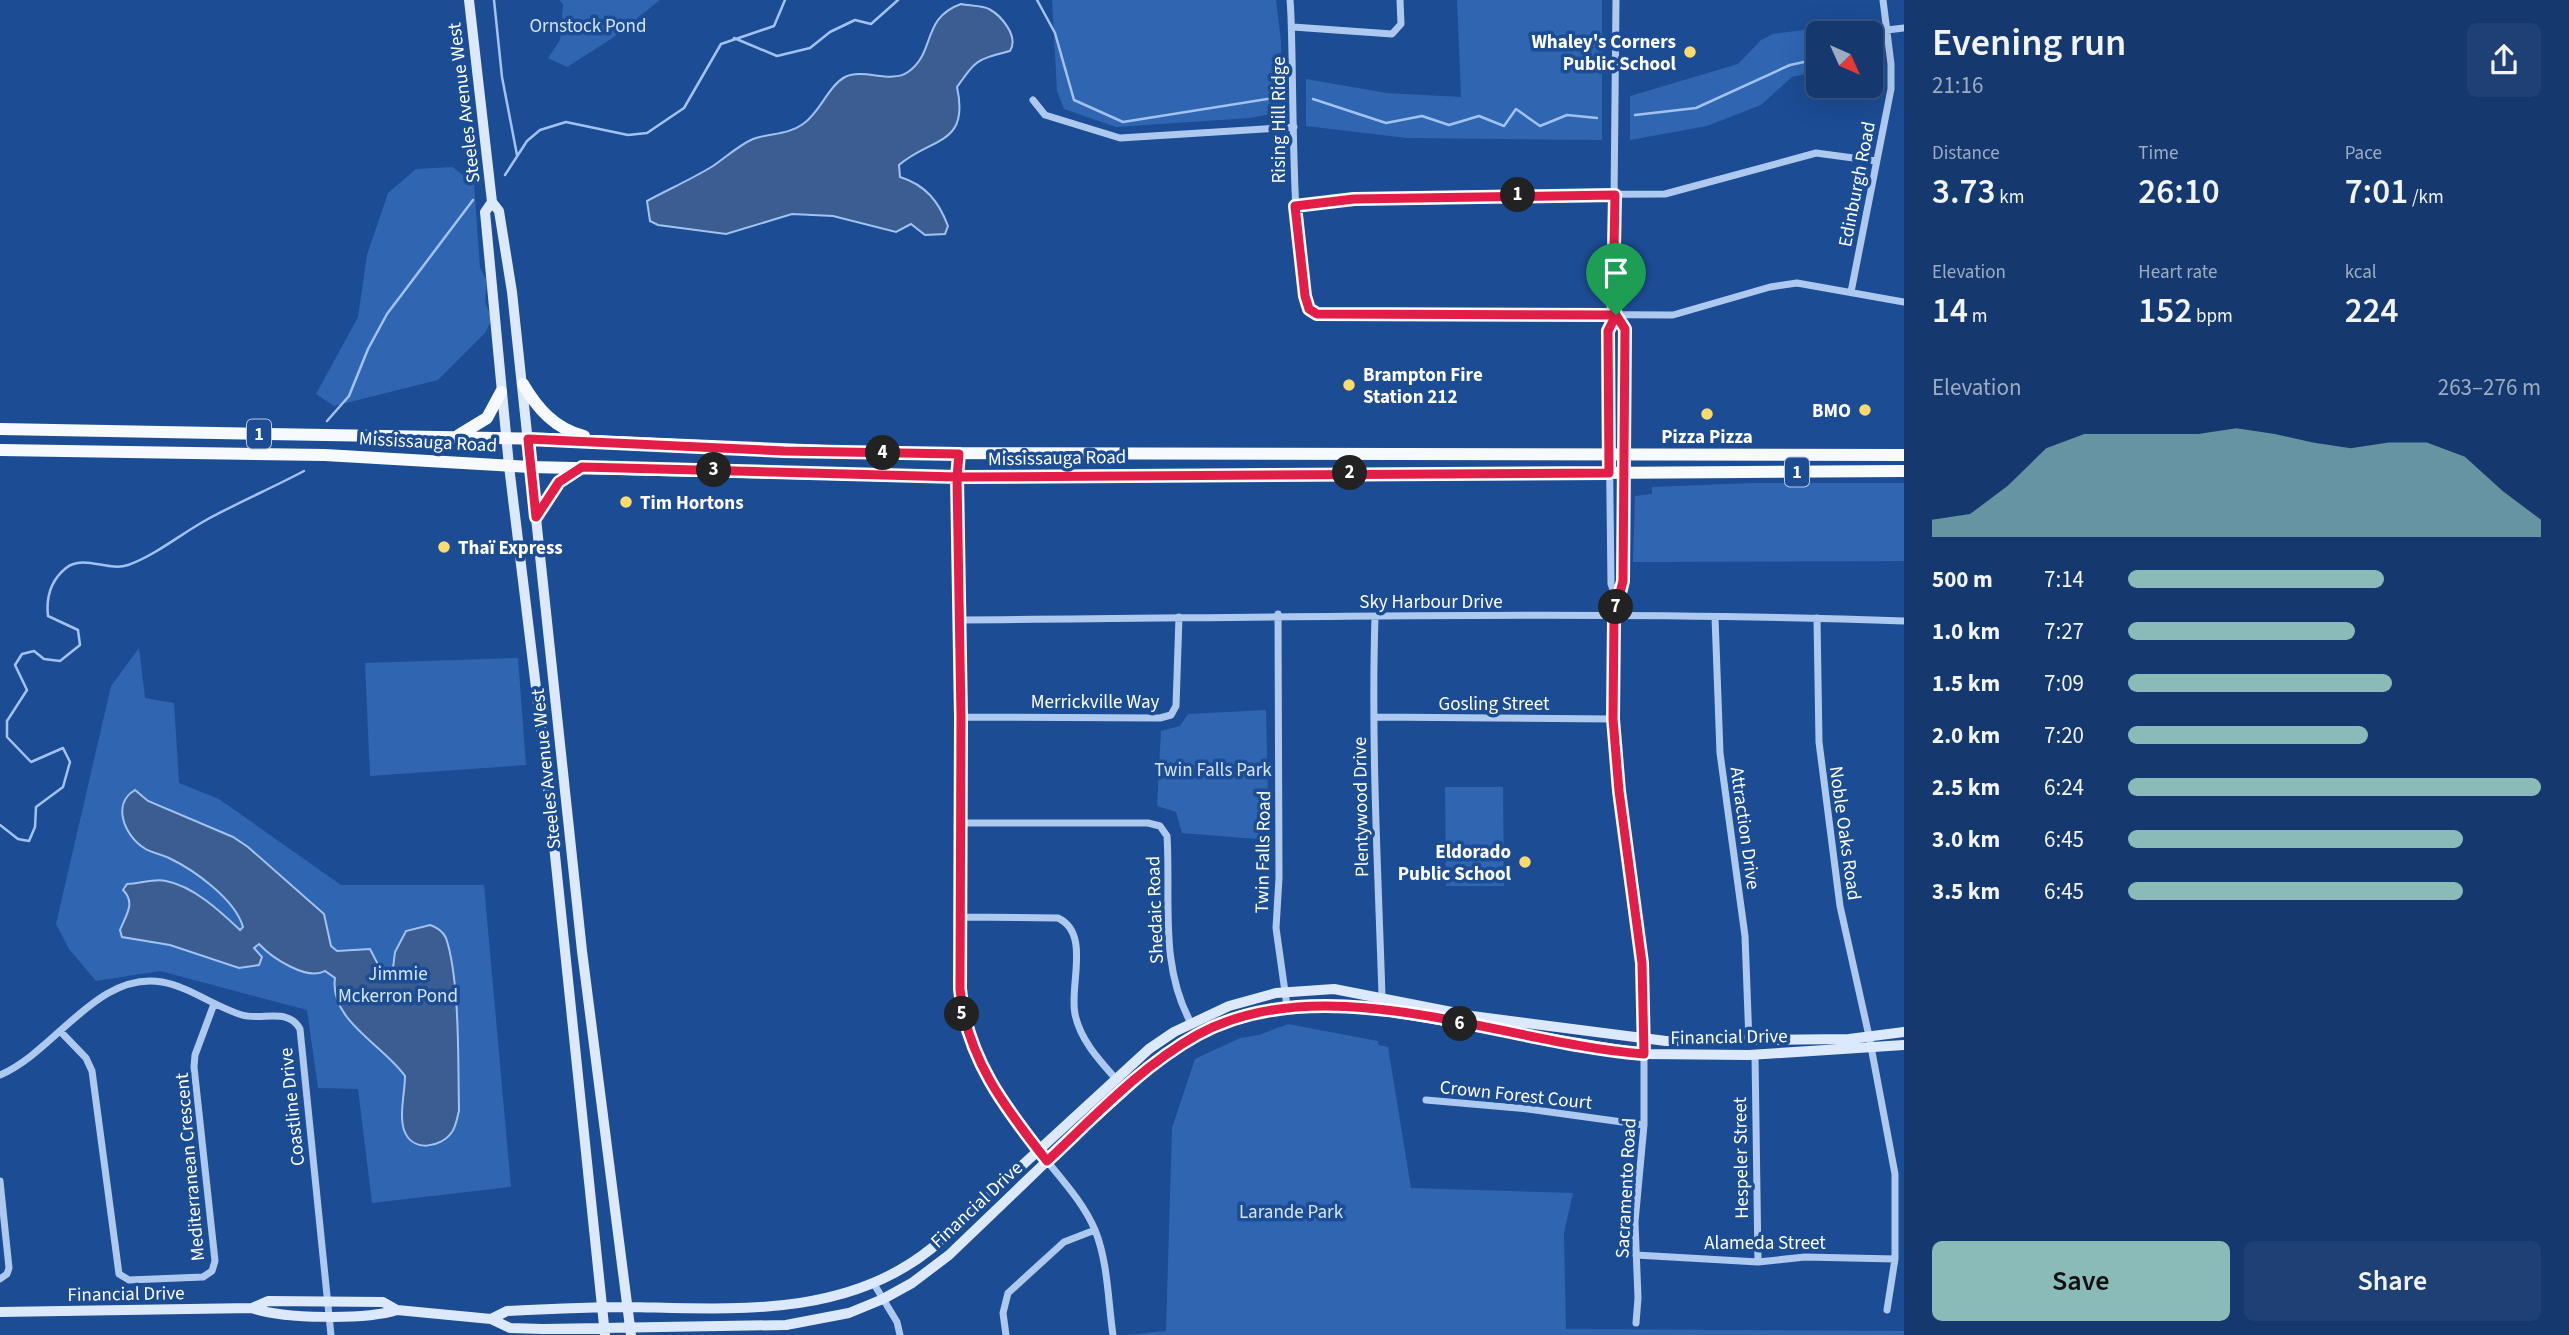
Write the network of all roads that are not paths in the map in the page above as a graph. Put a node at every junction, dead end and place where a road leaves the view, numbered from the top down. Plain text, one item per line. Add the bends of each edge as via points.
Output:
1 (469, 0) edge
2 (1290, 0) edge
3 (1400, 0) edge
4 (1616, 0) edge
5 (1882, 0) edge
6 (1293, 27) junction
7 (1904, 28) edge
8 (1887, 30) junction
9 (1033, 100) dead end
10 (1294, 127) junction
11 (1876, 161) junction
12 (1615, 195) junction
13 (492, 202) junction
14 (1295, 206) junction
15 (1851, 292) junction
16 (1904, 302) edge
17 (1616, 315) junction
18 (523, 384) junction
19 (502, 392) junction
20 (0, 429) edge
21 (455, 437) junction
22 (506, 438) junction
23 (528, 439) junction
24 (608, 441) junction
25 (0, 450) edge
26 (959, 454) junction
27 (1609, 454) junction
28 (1625, 454) junction
29 (1904, 455) edge
30 (509, 466) junction
31 (531, 467) junction
32 (582, 467) junction
33 (1904, 471) edge
34 (1609, 473) junction
35 (1625, 473) junction
36 (957, 477) junction
37 (536, 517) junction
38 (1617, 601) junction
39 (1278, 614) junction
40 (1179, 617) junction
41 (1375, 617) junction
42 (1614, 617) junction
43 (1714, 617) junction
44 (1817, 618) junction
45 (958, 620) junction
46 (1904, 621) edge
47 (961, 717) junction
48 (1375, 717) junction
49 (1613, 719) junction
50 (961, 822) junction
51 (960, 917) junction
52 (1285, 992) junction
53 (1382, 996) junction
54 (214, 1004) junction
55 (1287, 1006) junction
56 (1191, 1023) junction
57 (61, 1032) junction
58 (1904, 1032) edge
59 (1644, 1040) junction
60 (1749, 1042) junction
61 (1870, 1042) junction
62 (1904, 1045) edge
63 (1644, 1054) junction
64 (1755, 1055) junction
65 (0, 1075) edge
66 (1115, 1078) junction
67 (1426, 1100) dead end
68 (1644, 1125) junction
69 (1038, 1149) junction
70 (1047, 1161) junction
71 (0, 1181) edge
72 (1095, 1230) junction
73 (1636, 1255) junction
74 (1895, 1259) junction
75 (1758, 1262) junction
76 (0, 1279) edge
77 (874, 1284) junction
78 (883, 1299) junction
79 (327, 1300) junction
80 (628, 1307) junction
81 (252, 1308) junction
82 (601, 1308) junction
83 (397, 1310) junction
84 (1887, 1310) dead end
85 (0, 1312) edge
86 (329, 1315) junction
87 (491, 1319) junction
88 (1636, 1323) dead end
89 (605, 1332) edge
90 (630, 1332) edge
91 (331, 1335) edge
92 (900, 1335) edge
93 (1006, 1335) edge
94 (1113, 1335) edge

1 - 13 street, Steeles Avenue West
2 - 6 street, Rising Hill Ridge
3 - 6 street via 1401,24 1392,34
4 - 12 street
5 - 8 street, Edinburgh Road
6 - 10 street, Rising Hill Ridge
7 - 8 street
8 - 11 street, Edinburgh Road via 1892,81
9 - 10 street via 1045,115 1120,138
10 - 14 street, Rising Hill Ridge
11 - 12 street via 1816,153 1678,192
11 - 15 street, Edinburgh Road
12 - 14 street via 1354,199
12 - 17 street
13 - 18 street, Steeles Avenue West via 499,211
13 - 19 street, Steeles Avenue West via 485,212
14 - 17 street, Rising Hill Ridge via 1305,296 1309,309 1317,314
15 - 16 street
15 - 17 street via 1788,284 1673,315
17 - 27 street via 1608,331
17 - 28 street, Sacramento Road via 1625,329
18 - 23 street, Steeles Avenue West
18 - 24 main road via 540,410 560,426
19 - 21 main road via 486,418
19 - 22 street, Steeles Avenue West
20 - 21 main road, Mississauga Road / 1
21 - 22 main road, Mississauga Road / 1
22 - 23 main road, Mississauga Road / 1
22 - 30 street, Steeles Avenue West
23 - 24 main road, Mississauga Road / 1
23 - 31 street, Steeles Avenue West
24 - 26 main road, Mississauga Road / 1
25 - 30 main road, Mississauga Road / 1 via 325,455
26 - 27 main road, Mississauga Road / 1
26 - 36 street
27 - 28 main road, Mississauga Road / 1
27 - 34 street
28 - 29 main road, Mississauga Road / 1
28 - 35 street, Sacramento Road
30 - 31 main road, Mississauga Road / 1
30 - 82 street, Steeles Avenue West via 547,778
31 - 32 main road, Mississauga Road / 1
31 - 37 street, Steeles Avenue West
32 - 36 main road, Mississauga Road / 1
32 - 37 main road via 559,482
33 - 35 main road, Mississauga Road / 1
34 - 35 main road, Mississauga Road / 1
34 - 36 main road, Mississauga Road / 1
34 - 38 street via 1611,584
35 - 38 street, Sacramento Road via 1623,581
36 - 45 street
37 - 80 street, Steeles Avenue West via 581,938
38 - 42 street, Sacramento Road
39 - 40 street, Sky Harbour Drive
39 - 41 street, Sky Harbour Drive
39 - 52 street, Twin Falls Road via 1276,928
40 - 45 street, Sky Harbour Drive
40 - 47 street, Merrickville Way via 1176,706 1171,715
41 - 42 street, Sky Harbour Drive
41 - 48 street, Plentywood Drive
42 - 43 street, Sky Harbour Drive
42 - 49 street, Sacramento Road
43 - 44 street, Sky Harbour Drive
43 - 60 street, Attraction Drive via 1720,753 1745,936
44 - 46 street, Sky Harbour Drive
44 - 61 street, Noble Oaks Road via 1819,742 1840,906
45 - 47 street
47 - 50 street
48 - 49 street, Gosling Street
48 - 53 street, Plentywood Drive via 1375,866
49 - 59 street, Sacramento Road via 1642,963
50 - 51 street
50 - 56 street, Shedaic Road via 1160,826 1167,836 1172,973 1177,997
51 - 66 street via 1066,921 1074,934 1074,1011 1080,1031
51 - 69 street via 962,1014 972,1048 988,1080
52 - 53 street, Financial Drive via 1334,989
52 - 55 street, Twin Falls Road
52 - 56 street, Financial Drive via 1229,1006
53 - 59 street, Financial Drive via 1472,1016
54 - 57 street, Coastline Drive via 168,983 131,983 107,992
54 - 57 street, Mediterranean Crescent via 194,1067 215,1261 212,1272 203,1277 129,1280 119,1274 92,1071
54 - 79 street, Coastline Drive via 244,1016 287,1016 300,1029
55 - 63 street, Financial Drive via 1367,1008
55 - 70 street, Financial Drive via 1239,1016 1160,1059
56 - 66 street, Financial Drive via 1165,1037
57 - 65 street, Coastline Drive via 34,1056
58 - 61 street, Financial Drive
59 - 60 street, Financial Drive
59 - 63 street, Sacramento Road
60 - 61 street, Financial Drive
61 - 62 street, Financial Drive
61 - 64 street, Financial Drive
61 - 74 street, Noble Oaks Road via 1895,1174
63 - 64 street, Financial Drive
63 - 68 street, Sacramento Road
64 - 75 street, Hespeler Street
66 - 69 street, Financial Drive
67 - 68 street, Crown Forest Court
68 - 73 street, Sacramento Road
69 - 70 street
69 - 77 street, Financial Drive via 932,1248
70 - 72 street
70 - 78 street, Financial Drive via 949,1255
71 - 76 street via 9,1268
72 - 93 street via 1064,1242 1008,1293 1003,1313
72 - 94 street
73 - 75 street, Alameda Street
73 - 88 street, Sacramento Road
74 - 75 street, Alameda Street via 1805,1257
74 - 84 street, Noble Oaks Road
77 - 78 street
77 - 80 street, Financial Drive via 830,1298 778,1306
78 - 90 street, Financial Drive via 849,1313 786,1325
78 - 92 street
79 - 81 street, Financial Drive via 268,1301
79 - 83 street, Financial Drive via 383,1302
79 - 86 street, Coastline Drive
80 - 82 street, Financial Drive
80 - 90 street, Steeles Avenue West
81 - 85 street, Financial Drive
81 - 86 street, Financial Drive via 270,1314
82 - 87 street, Financial Drive via 506,1311
82 - 89 street, Steeles Avenue West
83 - 86 street, Financial Drive
83 - 87 street, Financial Drive
86 - 91 street, Coastline Drive
87 - 89 street, Financial Drive via 510,1328
89 - 90 street, Financial Drive

